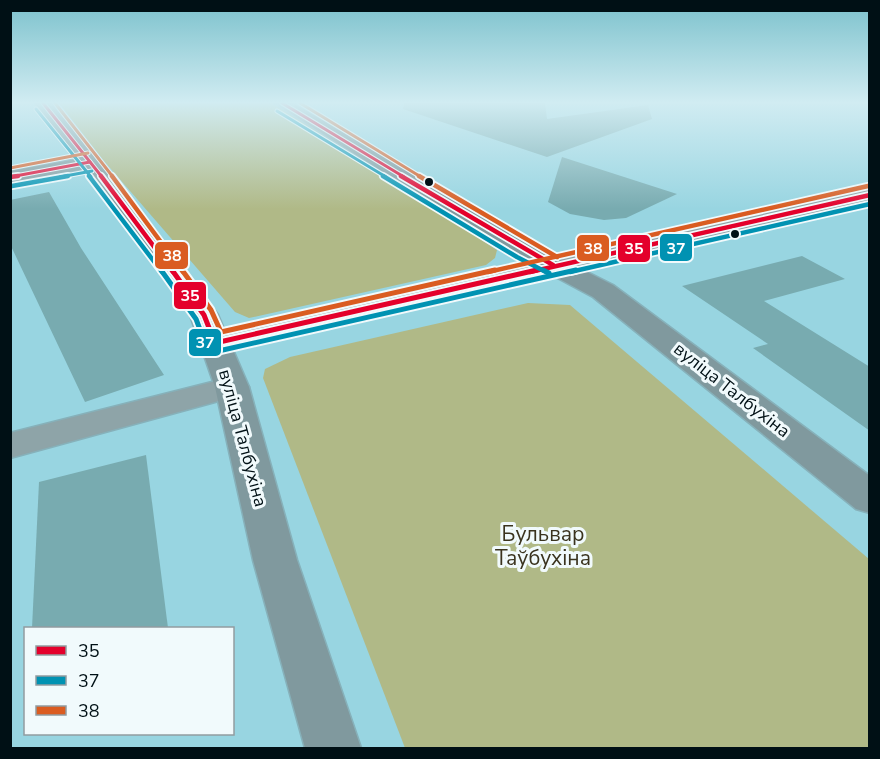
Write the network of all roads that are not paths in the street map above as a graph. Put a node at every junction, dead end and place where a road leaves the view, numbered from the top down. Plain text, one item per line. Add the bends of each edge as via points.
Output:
1 (71, 138) edge
2 (340, 138) edge
3 (90, 162) junction
4 (10, 177) edge
5 (870, 195) edge
6 (553, 265) junction
7 (215, 343) junction
8 (232, 387) junction
9 (10, 446) edge
10 (870, 498) edge
11 (333, 748) edge

1 - 3 main road, вуліца Талбухіна
2 - 6 main road, вуліца Талбухіна
3 - 4 main road
3 - 7 main road, вуліца Талбухіна via 204,315
5 - 6 street
6 - 7 street
6 - 10 main road, вуліца Талбухіна via 603,291
7 - 8 main road, вуліца Талбухіна
8 - 9 street
8 - 11 main road, вуліца Талбухіна via 275,560

